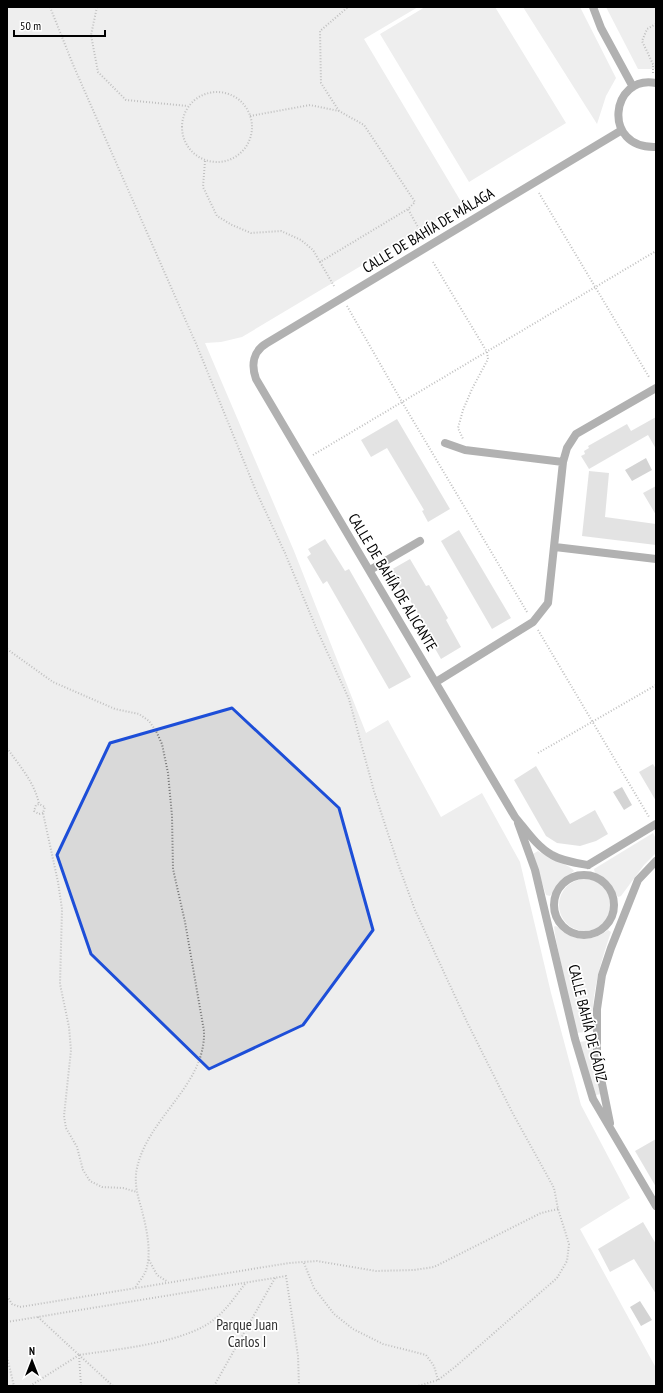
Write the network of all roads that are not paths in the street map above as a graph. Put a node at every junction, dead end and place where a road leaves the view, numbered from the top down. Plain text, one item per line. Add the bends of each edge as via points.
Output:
1 (593, 7) edge
2 (656, 83) edge
3 (634, 87) junction
4 (622, 130) junction
5 (656, 147) edge
6 (254, 360) joint
7 (656, 388) edge
8 (445, 443) dead end
9 (563, 462) junction
10 (420, 541) dead end
11 (555, 547) junction
12 (656, 559) edge
13 (370, 570) junction
14 (436, 682) junction
15 (515, 817) junction
16 (656, 824) edge
17 (656, 862) edge
18 (588, 865) junction
19 (588, 875) junction
20 (552, 917) junction
21 (613, 917) junction
22 (621, 922) junction
23 (612, 1132) junction
24 (655, 1201) edge

1 - 3 street via 601,28
2 - 3 street via 642,83
3 - 4 street via 626,93 618,110
4 - 5 street via 635,144
4 - 6 street, CALLE DE BAHÍA DE MÁLAGA via 259,348
6 - 13 street, CALLE DE BAHÍA DE ALICANTE via 253,370 256,379
7 - 9 street via 576,434 567,448
8 - 9 street via 465,450
9 - 11 street
10 - 13 street
11 - 12 street
11 - 14 street via 548,603 533,622
13 - 14 street, CALLE DE BAHÍA DE ALICANTE
14 - 15 street, CALLE DE BAHÍA DE ALICANTE
15 - 18 street, CALLE DE BAHÍA DE ALICANTE via 532,838 551,855
15 - 20 street, CALLE DE BAHÍA DE ALICANTE
16 - 18 street
17 - 22 street, CALLE BAHÍA DE CÁDIZ via 638,880
18 - 19 street
19 - 20 street via 573,878 560,887 555,896
19 - 21 street via 605,882 611,890 615,908
20 - 21 street via 569,932 589,936 603,929
20 - 23 street, CALLE BAHÍA DE CÁDIZ via 575,1039 593,1099
21 - 22 street
22 - 23 street, CALLE BAHÍA DE CÁDIZ via 602,975 597,1009 597,1058
23 - 24 street, CALLE BAHÍA DE CÁDIZ

